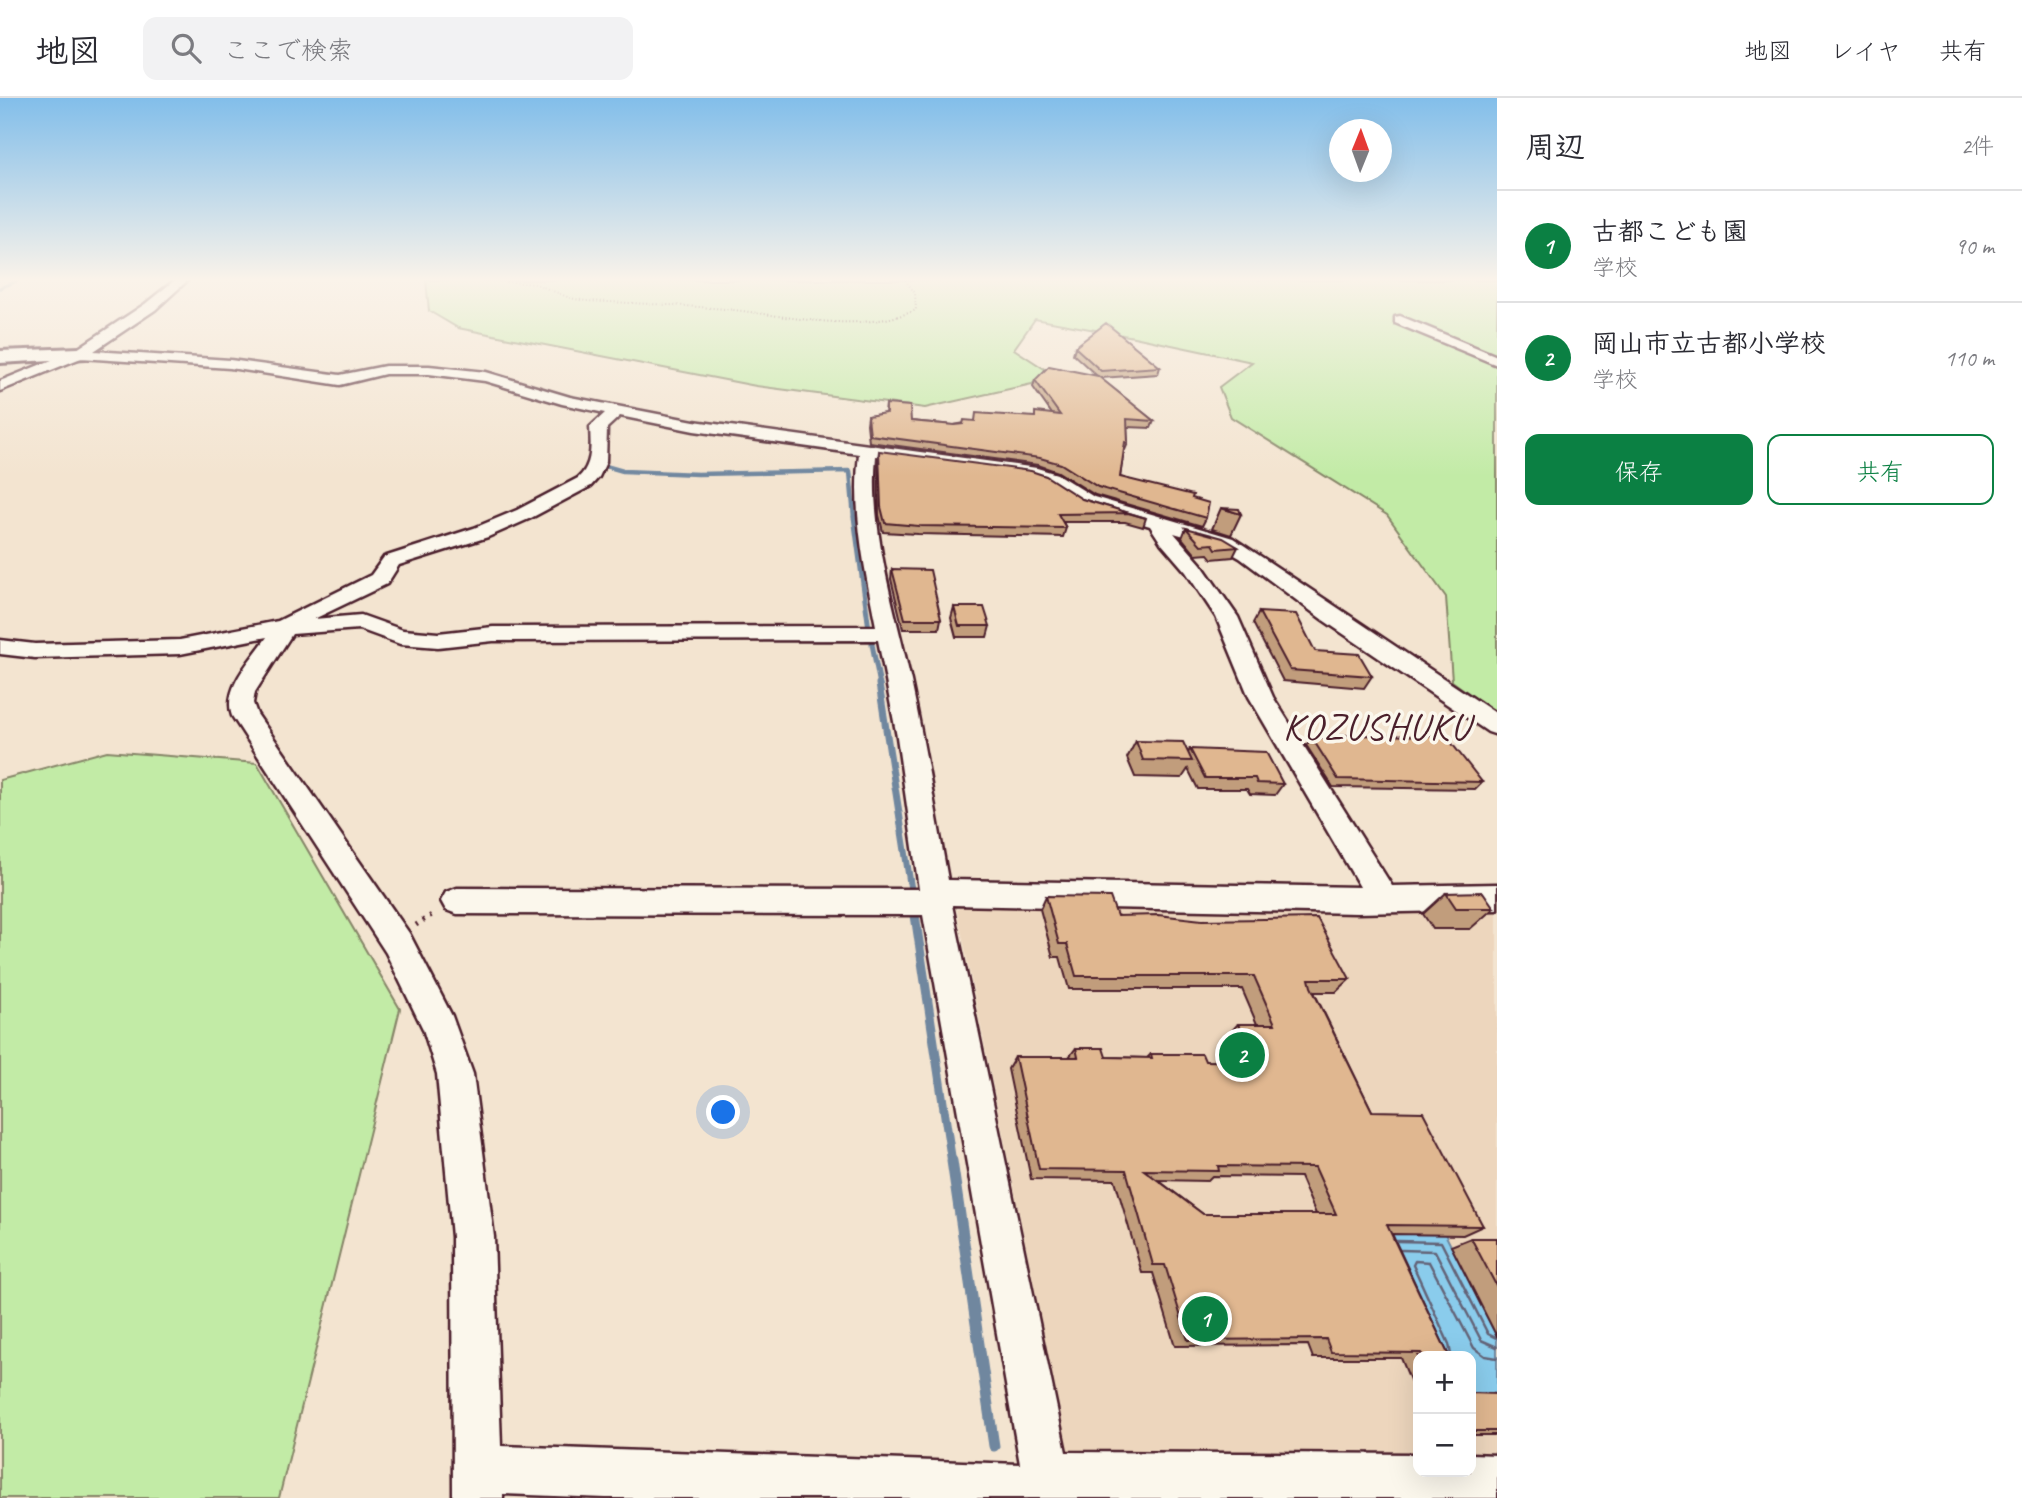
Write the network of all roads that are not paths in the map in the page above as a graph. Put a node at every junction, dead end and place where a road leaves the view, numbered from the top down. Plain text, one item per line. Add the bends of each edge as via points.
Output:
1 (92, 345) edge
2 (1460, 345) edge
3 (79, 354) junction
4 (0, 357) edge
5 (1497, 361) edge
6 (0, 386) edge
7 (618, 410) junction
8 (868, 450) junction
9 (1158, 523) junction
10 (284, 628) junction
11 (889, 633) junction
12 (0, 647) edge
13 (1497, 726) edge
14 (1497, 897) edge
15 (923, 899) junction
16 (1384, 900) junction
17 (457, 901) road end
18 (1497, 1479) edge
19 (478, 1484) edge
20 (1049, 1488) edge

1 - 3 street
2 - 5 street
3 - 4 street
3 - 6 street
3 - 7 street via 230,364 340,380 385,370 429,370 486,377
7 - 8 street via 694,426
7 - 10 street via 598,427 601,457 591,477 475,536 391,561 379,579
8 - 9 street via 1031,472 1051,478 1087,501
8 - 11 street via 864,478 873,557
9 - 13 street via 1216,538 1247,554
9 - 16 street via 1227,617 1261,696
10 - 11 street via 361,622 400,637 438,639 493,634
10 - 12 street via 157,649 35,651
10 - 19 street via 243,692 244,716 398,943 440,1027 455,1074 473,1237
11 - 15 street via 910,737
14 - 16 street
15 - 16 street
15 - 17 street
15 - 20 street
18 - 20 street
19 - 20 street

